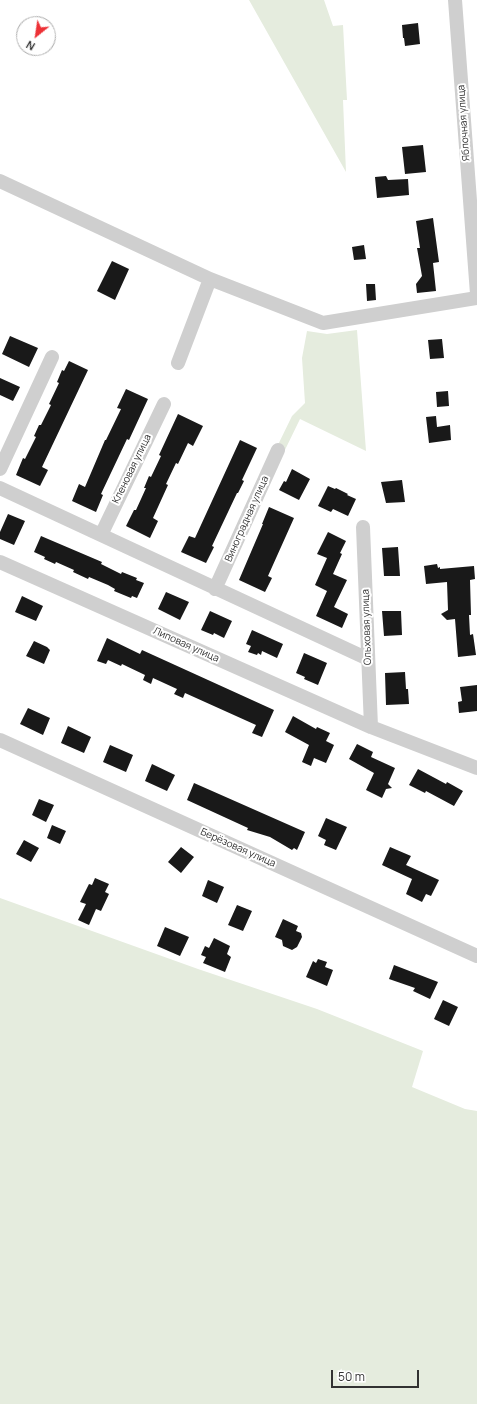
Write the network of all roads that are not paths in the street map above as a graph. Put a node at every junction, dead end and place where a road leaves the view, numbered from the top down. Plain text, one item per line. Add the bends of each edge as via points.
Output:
1 (455, 0) edge
2 (0, 181) edge
3 (210, 279) junction
4 (477, 294) edge
5 (477, 298) edge
6 (52, 357) dead end
7 (178, 363) dead end
8 (164, 404) dead end
9 (278, 450) dead end
10 (0, 469) edge
11 (0, 488) edge
12 (363, 527) dead end
13 (101, 535) junction
14 (0, 562) edge
15 (215, 588) junction
16 (368, 659) junction
17 (371, 727) junction
18 (0, 740) edge
19 (477, 768) edge
20 (477, 956) edge

1 - 4 street, Яблочная улица
2 - 3 street
3 - 5 street via 323,323
3 - 7 street
6 - 10 street
8 - 13 street, Кленовая улица
9 - 15 street, Виноградная улица
11 - 13 street
12 - 16 street, Ольховая улица
13 - 15 street
14 - 17 street, Липовая улица
15 - 16 street
16 - 17 street, Ольховая улица
17 - 19 street, Липовая улица
18 - 20 street, Берёзовая улица

